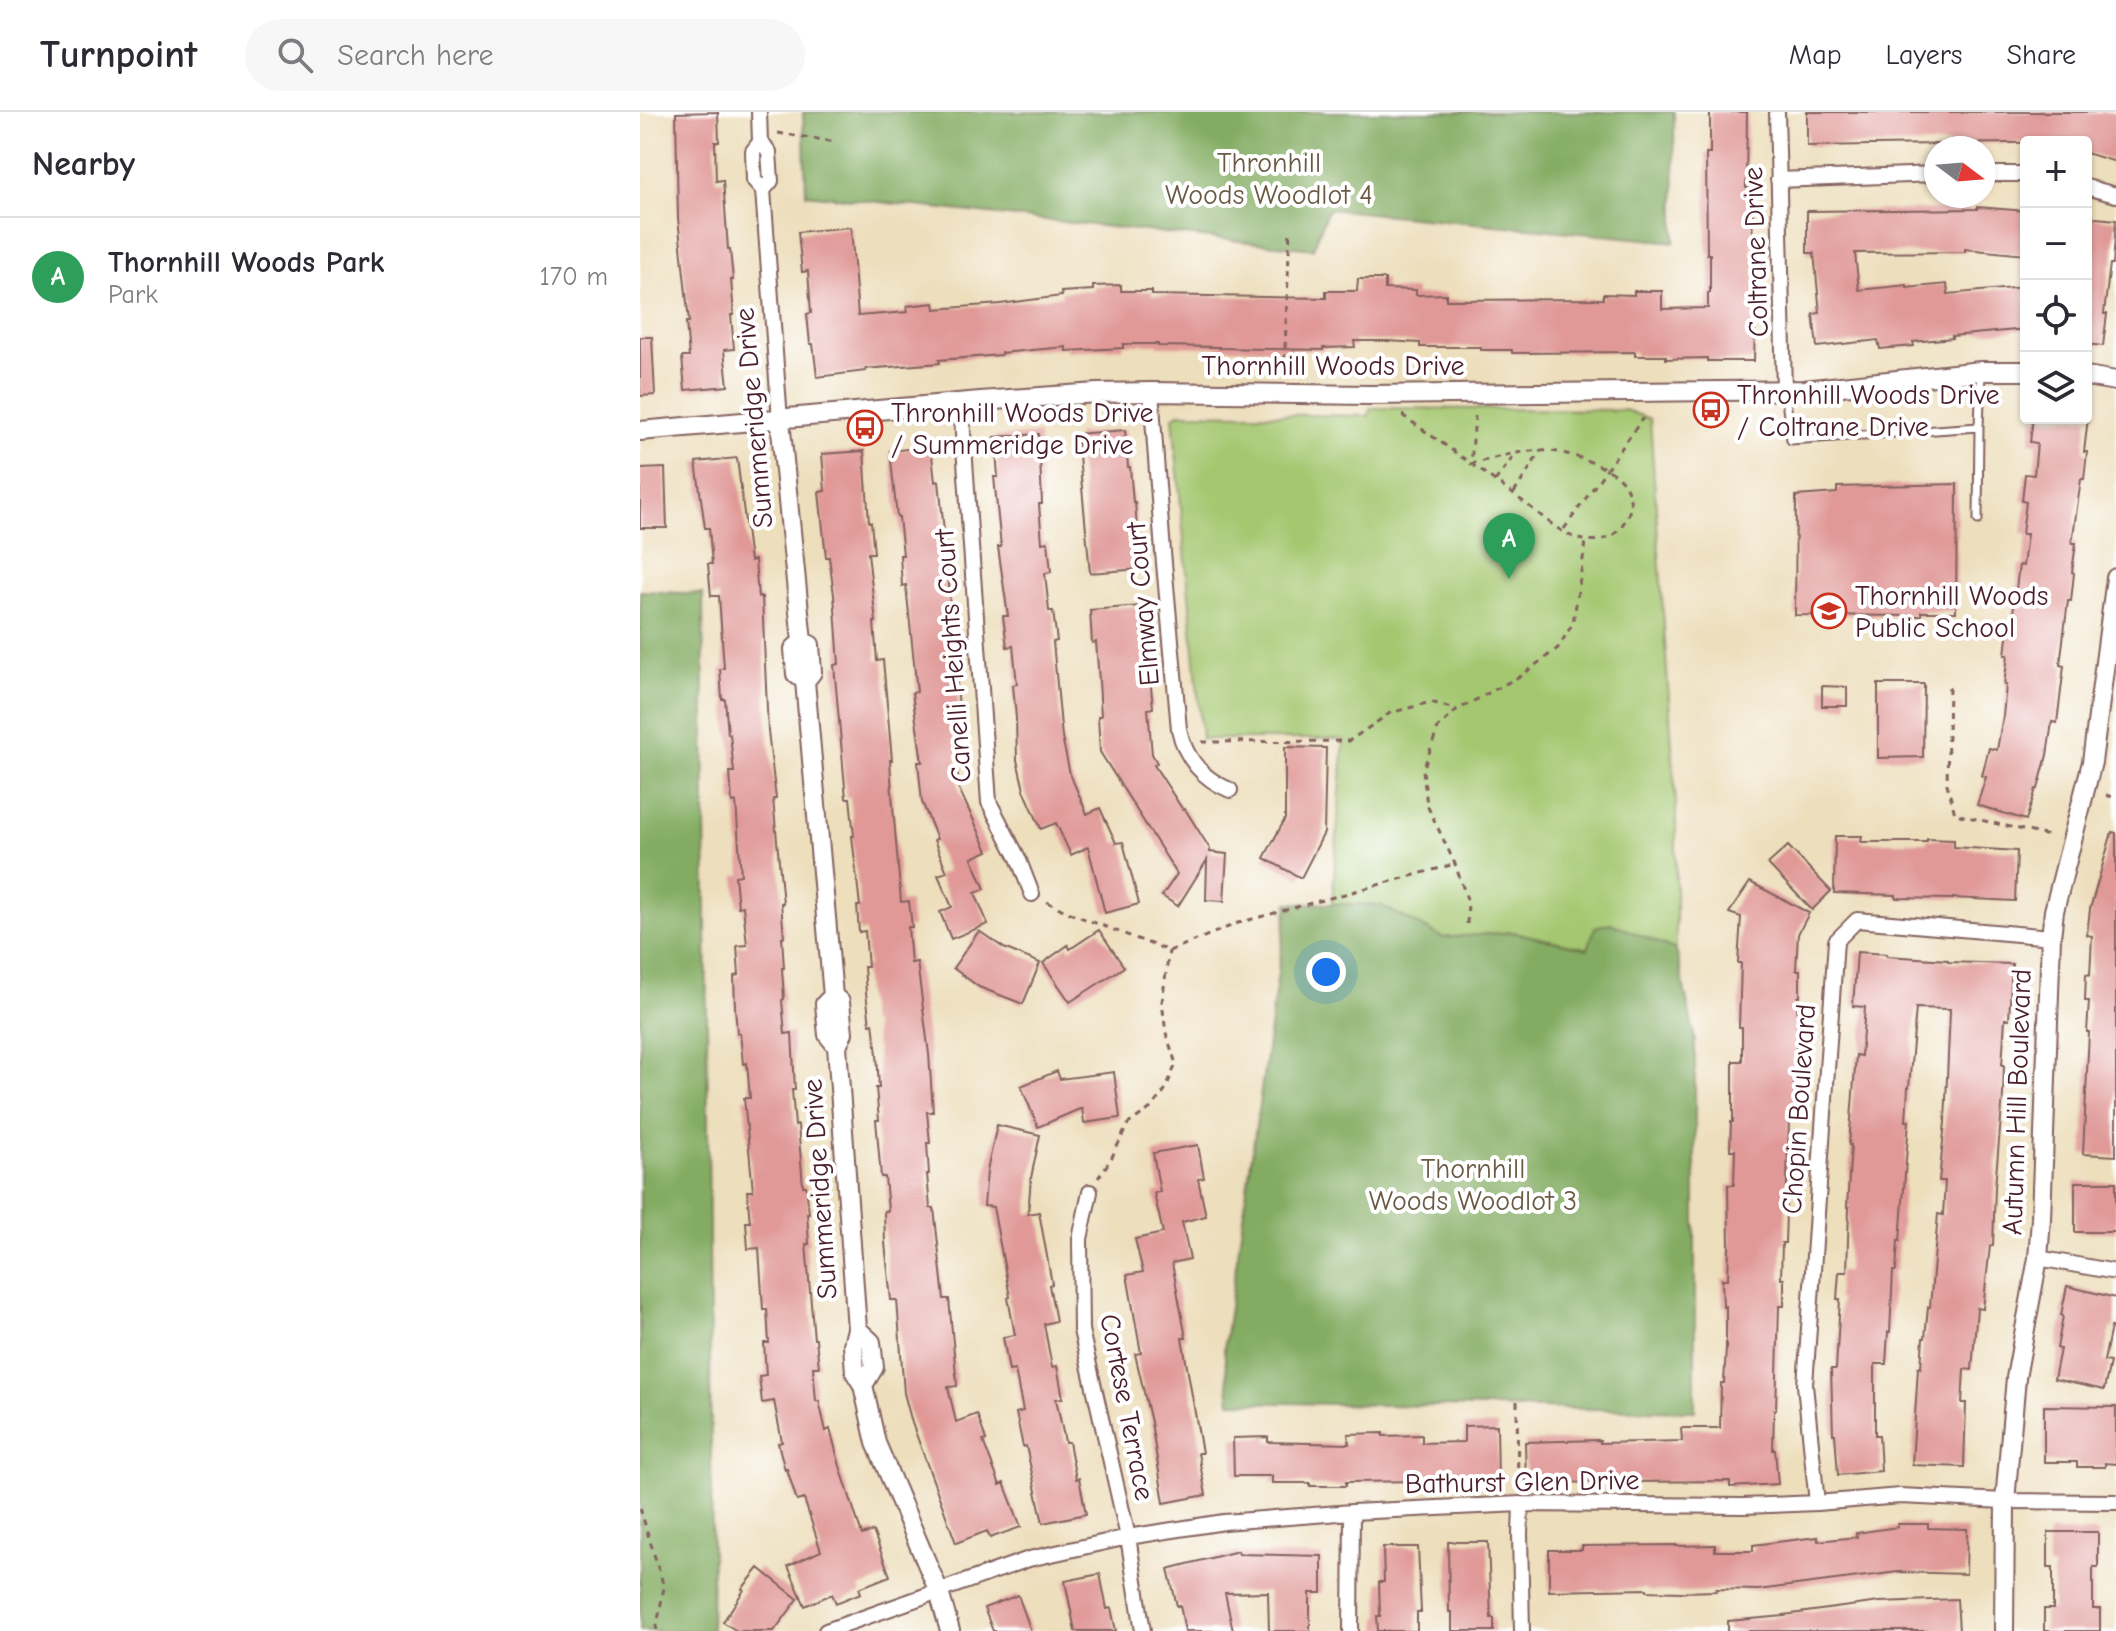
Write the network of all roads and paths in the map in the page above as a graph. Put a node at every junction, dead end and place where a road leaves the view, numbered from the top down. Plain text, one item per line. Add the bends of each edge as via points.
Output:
1 (759, 112) edge
2 (1777, 112) edge
3 (778, 133) dead end
4 (837, 142) dead end
5 (1924, 174) edge
6 (1996, 174) edge
7 (2020, 174) edge
8 (1778, 180) junction
9 (2092, 189) edge
10 (2116, 195) edge
11 (1290, 229) dead end
12 (1981, 371) junction
13 (2020, 371) edge
14 (1284, 372) dead end
15 (2092, 377) edge
16 (2116, 381) edge
17 (1784, 390) junction
18 (1151, 392) junction
19 (961, 404) junction
20 (1402, 415) dead end
21 (1475, 416) dead end
22 (1643, 418) dead end
23 (780, 420) junction
24 (1979, 427) junction
25 (640, 431) edge
26 (1542, 449) junction
27 (1516, 453) junction
28 (1471, 464) junction
29 (1607, 469) junction
30 (1495, 481) junction
31 (1514, 494) junction
32 (1978, 520) dead end
33 (1563, 530) junction
34 (1586, 540) junction
35 (2116, 578) edge
36 (1949, 687) dead end
37 (1457, 710) junction
38 (1202, 742) dead end
39 (1230, 790) dead end
40 (2106, 795) dead end
41 (2116, 798) edge
42 (2049, 836) dead end
43 (1455, 864) junction
44 (1032, 894) joint
45 (1467, 924) dead end
46 (2051, 937) junction
47 (1169, 951) junction
48 (1090, 1192) joint
49 (2038, 1258) junction
50 (2116, 1272) edge
51 (1517, 1401) dead end
52 (2005, 1501) junction
53 (2116, 1502) edge
54 (1817, 1503) junction
55 (1521, 1504) junction
56 (640, 1508) edge
57 (1352, 1512) junction
58 (1128, 1537) junction
59 (939, 1592) junction
60 (656, 1631) edge
61 (826, 1631) edge
62 (950, 1631) edge
63 (1143, 1631) edge
64 (1351, 1631) edge
65 (1522, 1631) edge
66 (2004, 1631) edge

1 - 23 street, Summeridge Drive via 754,180 763,190
2 - 8 street, Coltrane Drive
3 - 4 path
5 - 8 street
6 - 7 street
8 - 17 street, Coltrane Drive
9 - 10 street
11 - 14 path
12 - 13 street, Thornhill Woods Drive
12 - 17 street, Thornhill Woods Drive
12 - 24 lane
15 - 16 street
17 - 18 street, Thornhill Woods Drive
17 - 24 lane via 1791,440
18 - 19 street, Thornhill Woods Drive
18 - 39 street, Elmway Court via 1179,729 1196,766
19 - 23 street, Thornhill Woods Drive
19 - 44 street, Canelli Heights Court via 989,802
20 - 28 path
21 - 28 path
22 - 29 path
23 - 25 street, Thornhill Woods Drive
23 - 59 street, Summeridge Drive via 802,642 810,645 812,672 805,681 833,996 840,1002 843,1033 837,1046 857,1329 871,1342 874,1367 863,1385 876,1443
24 - 32 lane
26 - 27 path
26 - 29 path via 1575,454
26 - 31 path
27 - 28 path
27 - 30 path
28 - 30 path
29 - 33 path
29 - 34 path via 1624,481 1629,517 1616,534
30 - 31 path
31 - 33 path
33 - 34 path
34 - 37 path via 1573,623 1558,648 1522,675
35 - 46 street, Autumn Hill Boulevard via 2092,762
36 - 42 path via 1947,784 1955,814
37 - 38 path via 1431,702 1390,713 1349,741
37 - 43 path via 1438,728 1423,770 1427,805
40 - 41 path
43 - 45 path via 1468,902
43 - 47 path via 1238,923
44 - 47 path
46 - 49 street, Autumn Hill Boulevard
46 - 54 street, Chopin Boulevard via 1857,920 1836,941 1805,1385
47 - 48 path via 1162,1002 1176,1064 1151,1108 1128,1124
48 - 58 street, Cortese Terrace via 1080,1239 1081,1330
49 - 50 street
49 - 52 street, Autumn Hill Boulevard via 2016,1378
51 - 55 path
52 - 53 street, Bathurst Glen Drive
52 - 54 street, Bathurst Glen Drive via 1900,1496
52 - 66 street, Autumn Hill Boulevard
54 - 55 street, Bathurst Glen Drive
55 - 57 street, Bathurst Glen Drive
55 - 65 street
56 - 60 path via 664,1587
57 - 58 street, Bathurst Glen Drive via 1224,1522
57 - 64 street
58 - 59 street, Bathurst Glen Drive via 1029,1559
58 - 63 street, Cortese Terrace
59 - 61 street, Bathurst Glen Drive
59 - 62 street, Summeridge Drive

